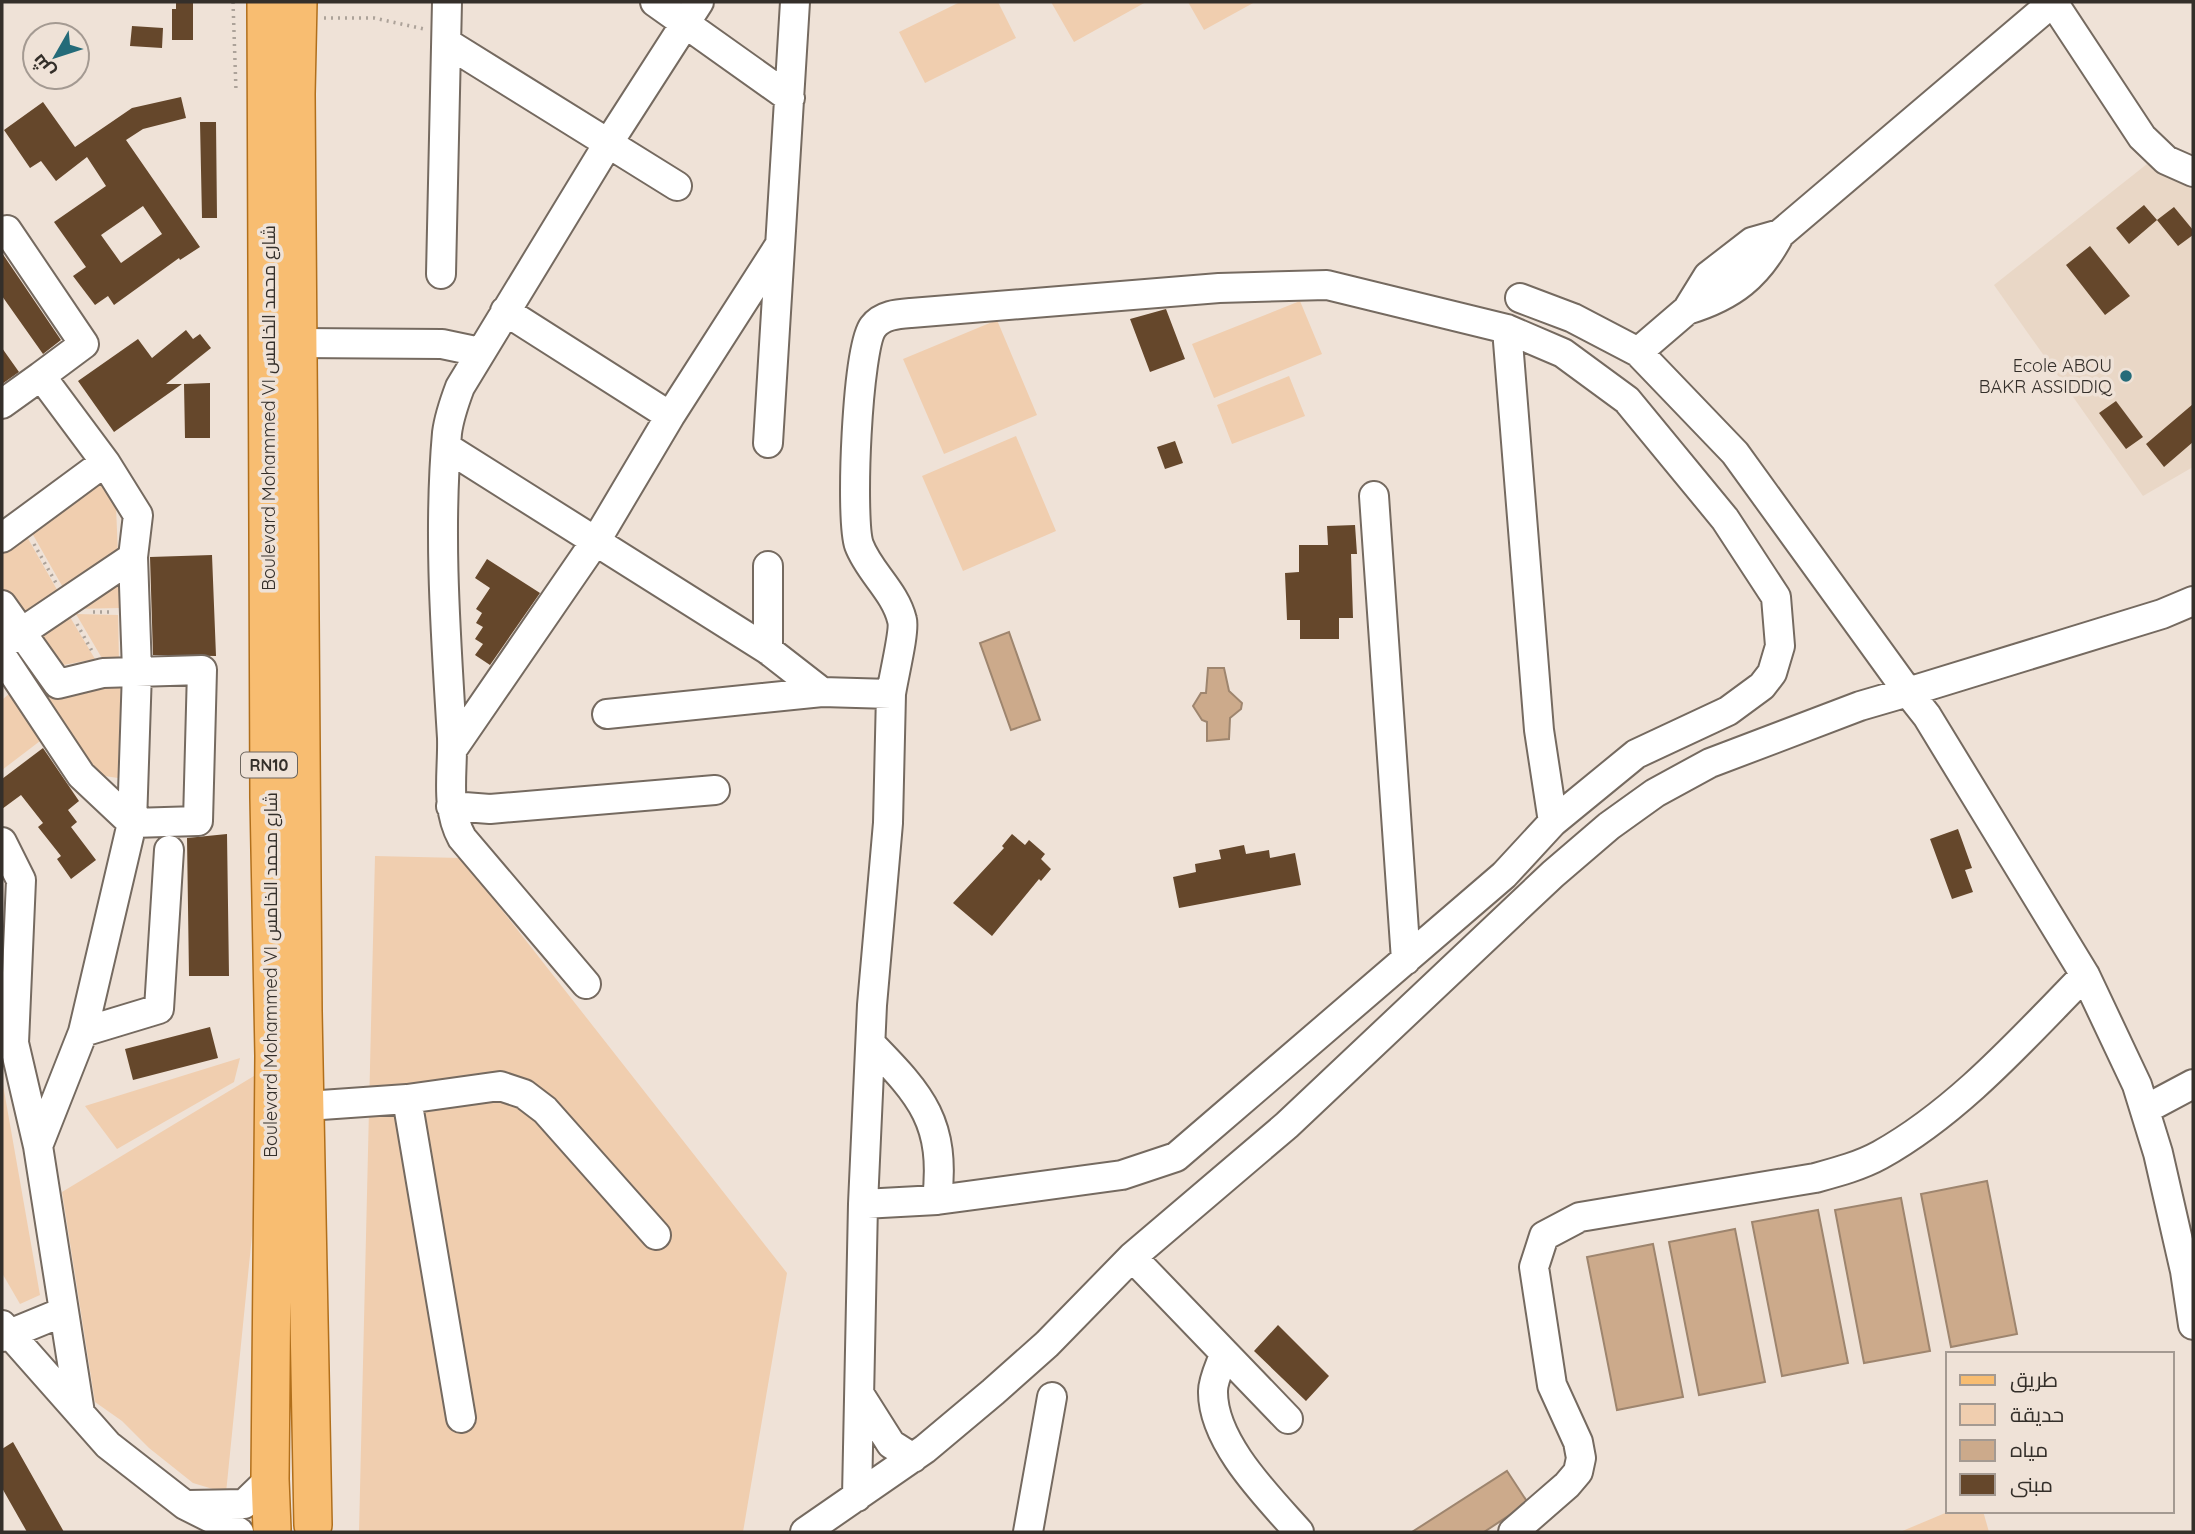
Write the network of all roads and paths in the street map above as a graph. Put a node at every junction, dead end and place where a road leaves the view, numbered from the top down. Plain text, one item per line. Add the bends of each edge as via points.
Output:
1 (266, 2) edge
2 (447, 2) edge
3 (655, 2) edge
4 (795, 2) edge
5 (2053, 2) edge
6 (298, 10) edge
7 (692, 12) edge
8 (447, 43) junction
9 (790, 97) junction
10 (609, 142) junction
11 (2193, 172) edge
12 (677, 186) dead end
13 (4, 229) edge
14 (779, 246) junction
15 (441, 274) dead end
16 (1520, 298) dead end
17 (505, 311) junction
18 (1507, 329) junction
19 (299, 343) junction
20 (480, 352) junction
21 (1638, 352) junction
22 (41, 376) junction
23 (2, 404) edge
24 (670, 416) junction
25 (768, 443) dead end
26 (446, 447) junction
27 (105, 462) junction
28 (1374, 496) dead end
29 (13, 531) edge
30 (597, 539) junction
31 (133, 557) junction
32 (768, 566) dead end
33 (2193, 601) edge
34 (2, 605) edge
35 (68, 606) junction
36 (134, 612) junction
37 (12, 639) edge
38 (768, 650) junction
39 (2, 656) edge
40 (137, 671) junction
41 (103, 673) junction
42 (822, 692) junction
43 (1908, 692) junction
44 (891, 694) junction
45 (607, 714) dead end
46 (452, 750) junction
47 (715, 790) dead end
48 (450, 806) junction
49 (1553, 822) junction
50 (132, 823) junction
51 (2, 842) edge
52 (169, 850) dead end
53 (1406, 960) junction
54 (2085, 975) junction
55 (586, 984) dead end
56 (83, 1032) junction
57 (871, 1044) junction
58 (2193, 1084) edge
59 (407, 1098) junction
60 (307, 1106) junction
61 (2146, 1109) junction
62 (38, 1146) junction
63 (937, 1200) junction
64 (863, 1204) junction
65 (656, 1235) dead end
66 (1132, 1257) junction
67 (63, 1312) junction
68 (2193, 1325) edge
69 (4, 1332) edge
70 (1224, 1355) junction
71 (860, 1395) junction
72 (1052, 1397) dead end
73 (80, 1413) junction
74 (461, 1418) dead end
75 (1288, 1419) dead end
76 (913, 1458) junction
77 (270, 1479) junction
78 (857, 1497) junction
79 (185, 1504) junction
80 (316, 1529) edge
81 (262, 1531) edge
82 (210, 1532) edge
83 (805, 1532) edge
84 (1028, 1532) edge
85 (1299, 1532) edge
86 (1513, 1532) edge

1 - 77 main road, Boulevard Mohammed VI شارع محمد الخامس / RN10 via 274,1056
2 - 8 street
3 - 7 street
4 - 9 street
5 - 11 street via 2142,138 2166,160
5 - 21 street via 1780,234 1752,242 1708,276 1688,310
6 - 8 path via 421,27
6 - 19 main road, Boulevard Mohammed VI شارع محمد الخامس / RN10
7 - 9 street
7 - 10 street
8 - 10 street
8 - 15 street
9 - 14 street
10 - 12 street
10 - 17 street
13 - 22 street via 84,344
14 - 24 street
14 - 25 street
16 - 21 street via 1573,318
17 - 20 street
17 - 24 street
18 - 44 street via 1327,285 1219,288 888,316 873,326 866,341 859,380 856,514 859,545 903,622
18 - 49 street via 1539,730
18 - 49 street via 1563,353 1627,400 1725,519 1776,597 1780,646 1772,673 1762,686 1728,711 1636,754
19 - 20 street via 442,344
19 - 60 main road, Boulevard Mohammed VI شارع محمد الخامس / RN10
20 - 26 street via 450,412
21 - 43 street via 1735,453
22 - 23 street
22 - 27 street
24 - 30 street
26 - 30 street
26 - 46 street via 445,611
27 - 29 street
27 - 31 street via 138,514
28 - 53 street
29 - 35 path
30 - 38 street
30 - 46 street
31 - 35 street
31 - 36 street
32 - 38 street
33 - 43 street
34 - 37 street
35 - 36 path
35 - 37 street
35 - 41 path
36 - 40 street
37 - 41 street via 58,684
38 - 42 street
39 - 50 street via 81,775
40 - 41 street
40 - 50 street
40 - 50 street via 202,670 198,821
42 - 44 street
42 - 45 street
43 - 54 street
43 - 66 street via 1710,763 1655,793 1609,826 1287,1125
44 - 57 street via 888,823
46 - 48 street
47 - 48 street via 490,809
48 - 55 street via 462,838
49 - 53 street via 1503,875
50 - 56 street
51 - 62 street via 21,880 14,1042
52 - 56 street via 159,1009
53 - 63 street via 1176,1157 1122,1175
54 - 61 street
54 - 86 street via 1971,1087 1872,1159 1815,1178 1580,1217 1544,1236 1534,1267 1552,1385 1581,1458 1578,1472 1567,1485
56 - 62 street
57 - 63 street via 912,1090 938,1138
57 - 64 street
58 - 61 street
59 - 60 street
59 - 65 street via 500,1086 524,1094 545,1110
59 - 74 street
60 - 80 main road, Boulevard Mohammed VI شارع محمد الخامس / RN10
61 - 68 street via 2185,1271
62 - 67 street
63 - 64 street
64 - 71 street
66 - 70 street
66 - 76 street via 1047,1344
67 - 69 street
67 - 73 street
69 - 73 street
70 - 75 street
70 - 85 street via 1213,1389 1221,1428 1265,1494
71 - 76 street via 891,1444
71 - 78 street
72 - 84 street
73 - 79 street via 108,1445
76 - 78 street
77 - 79 street via 244,1504
77 - 81 main road, Boulevard Mohammed VI شارع محمد الخامس / RN10
78 - 83 street
79 - 81 street
79 - 82 street
80 - 81 main road, RN10 via 299,1519

